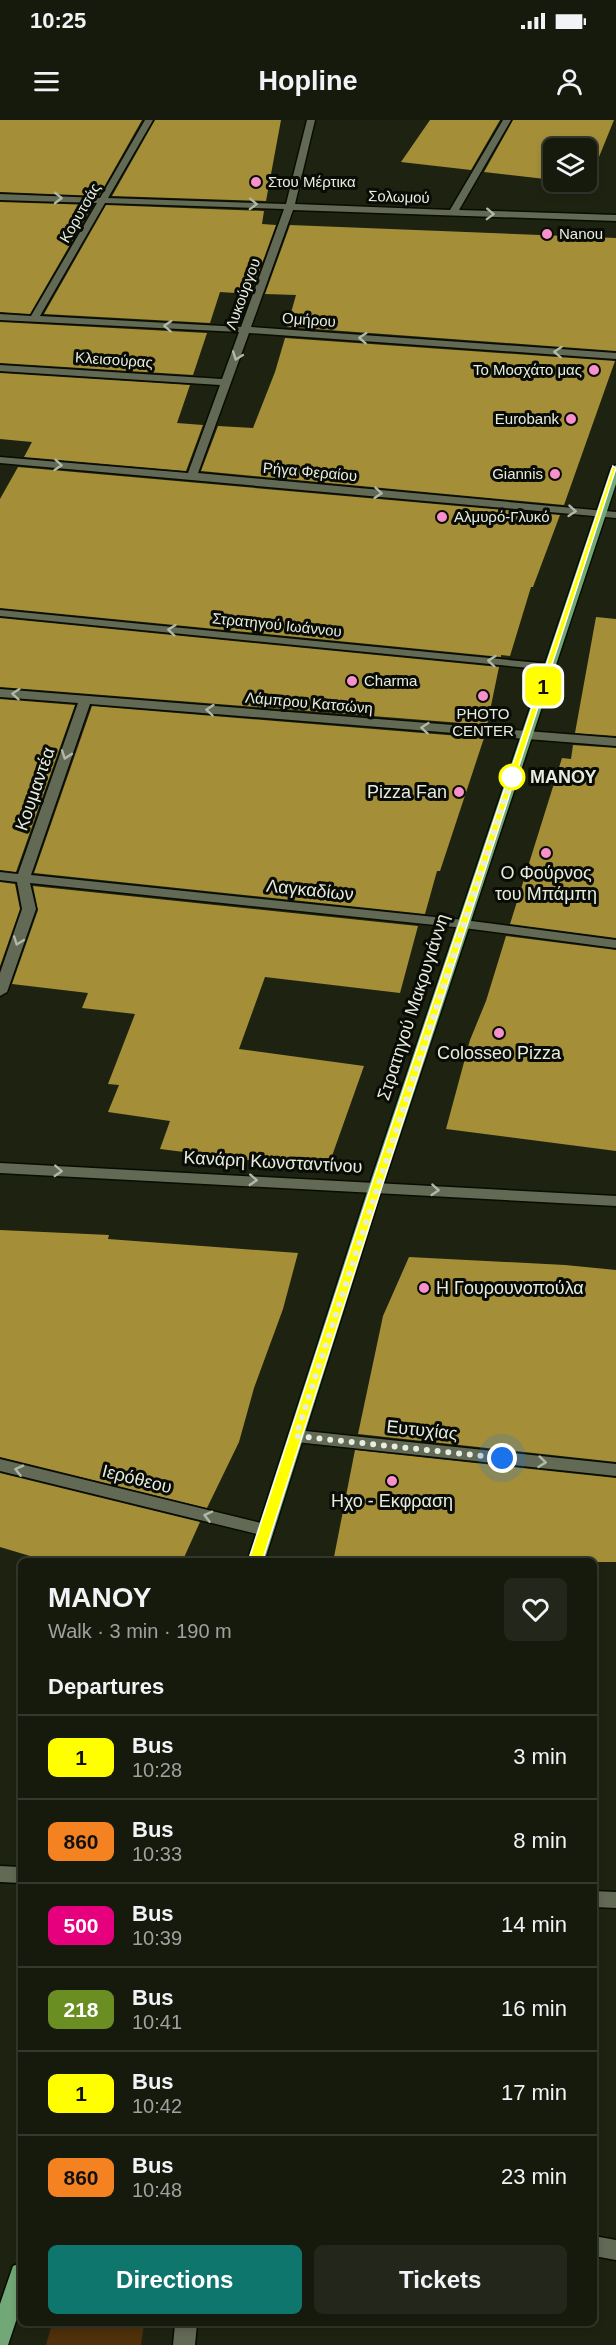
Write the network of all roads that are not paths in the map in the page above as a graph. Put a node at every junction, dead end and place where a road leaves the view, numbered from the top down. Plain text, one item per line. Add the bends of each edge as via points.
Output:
1 (149, 120) edge
2 (311, 120) edge
3 (507, 120) edge
4 (0, 197) edge
5 (104, 199) junction
6 (290, 206) junction
7 (453, 212) junction
8 (616, 218) edge
9 (0, 317) edge
10 (34, 319) junction
11 (246, 330) junction
12 (616, 356) edge
13 (0, 368) edge
14 (227, 382) junction
15 (0, 460) edge
16 (616, 468) edge
17 (192, 476) junction
18 (601, 514) junction
19 (616, 515) edge
20 (0, 613) edge
21 (550, 667) junction
22 (0, 693) edge
23 (85, 700) junction
24 (526, 736) junction
25 (616, 742) edge
26 (0, 876) edge
27 (23, 879) junction
28 (464, 924) junction
29 (616, 944) edge
30 (0, 992) edge
31 (0, 1168) edge
32 (376, 1186) junction
33 (616, 1201) edge
34 (296, 1436) junction
35 (0, 1465) edge
36 (616, 1470) edge
37 (265, 1530) junction
38 (256, 1558) edge
39 (0, 1874) edge
40 (18, 1875) edge
41 (597, 1899) edge
42 (616, 1900) edge
43 (597, 2247) edge
44 (616, 2250) edge
45 (18, 2282) edge
46 (186, 2326) edge
47 (0, 2337) edge
48 (184, 2345) edge

1 - 5 street, Κορυτσάς
2 - 6 street, Λυκούργου
3 - 7 street
4 -> 5 street, Σολωμού
5 -> 6 street, Σολωμού
5 - 10 street, Κορυτσάς
6 - 7 street, Σολωμού
6 - 11 street, Λυκούργου
7 -> 8 street, Σολωμού
9 - 10 street, Ομήρου
11 -> 10 street, Ομήρου
12 -> 11 street, Ομήρου
11 -> 14 street, Λυκούργου
13 - 14 street, Κλεισούρας
14 - 17 street, Λυκούργου
15 -> 17 street, Ρήγα Φεραίου
16 - 18 main road, Στρατηγού Μακρυγιάννη
17 -> 18 street, Ρήγα Φεραίου
18 - 19 street, Ρήγα Φεραίου
18 - 21 main road, Στρατηγού Μακρυγιάννη
21 -> 20 street, Στρατηγού Ιωάννου
21 - 24 main road, Στρατηγού Μακρυγιάννη
23 -> 22 street, Λάμπρου Κατσώνη
24 -> 23 street, Λάμπρου Κατσώνη
23 -> 27 street, Κουμαντέα
24 - 25 street, Λάμπρου Κατσώνη
24 - 28 main road, Στρατηγού Μακρυγιάννη
26 - 27 street, Λαγκαδίων
27 - 28 street, Λαγκαδίων
27 -> 30 street via 29,909
28 - 29 street, Λαγκαδίων
28 - 32 main road, Στρατηγού Μακρυγιάννη
31 -> 32 street, Κανάρη Κωνσταντίνου
32 -> 33 street, Κανάρη Κωνσταντίνου
32 - 34 main road, Στρατηγού Μακρυγιάννη
34 -> 36 street, Ευτυχίας
34 - 37 main road, Στρατηγού Μακρυγιάννη
37 -> 35 street, Ιερόθεου
37 - 38 main road, Στρατηγού Μακρυγιάννη
39 - 40 street
41 - 42 street
43 - 44 street
45 - 47 main road
46 - 48 street

